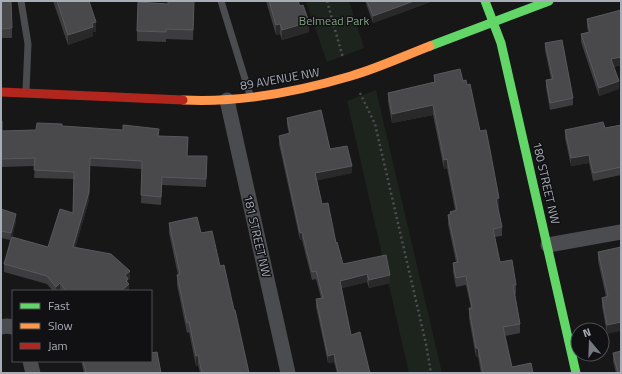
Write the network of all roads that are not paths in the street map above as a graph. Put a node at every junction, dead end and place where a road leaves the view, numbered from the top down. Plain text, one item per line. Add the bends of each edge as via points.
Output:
1 (21, 1) edge
2 (221, 1) edge
3 (485, 1) edge
4 (549, 1) edge
5 (493, 22) junction
6 (1, 92) edge
7 (26, 93) junction
8 (250, 97) junction
9 (227, 100) junction
10 (621, 232) edge
11 (548, 245) junction
12 (1, 327) edge
13 (12, 328) edge
14 (30, 362) edge
15 (32, 373) edge
16 (288, 373) edge
17 (576, 373) edge

1 - 7 lane via 28,44
2 - 8 lane
3 - 5 street, 180 STREET NW
4 - 5 street, 89 AVENUE NW
5 - 8 street, 89 AVENUE NW via 352,76
5 - 11 street, 180 STREET NW via 506,64
6 - 7 street, 89 AVENUE NW
7 - 9 street, 89 AVENUE NW
8 - 9 street, 89 AVENUE NW
9 - 16 street, 181 STREET NW
10 - 11 street
11 - 17 street, 180 STREET NW
12 - 13 street
14 - 15 street

